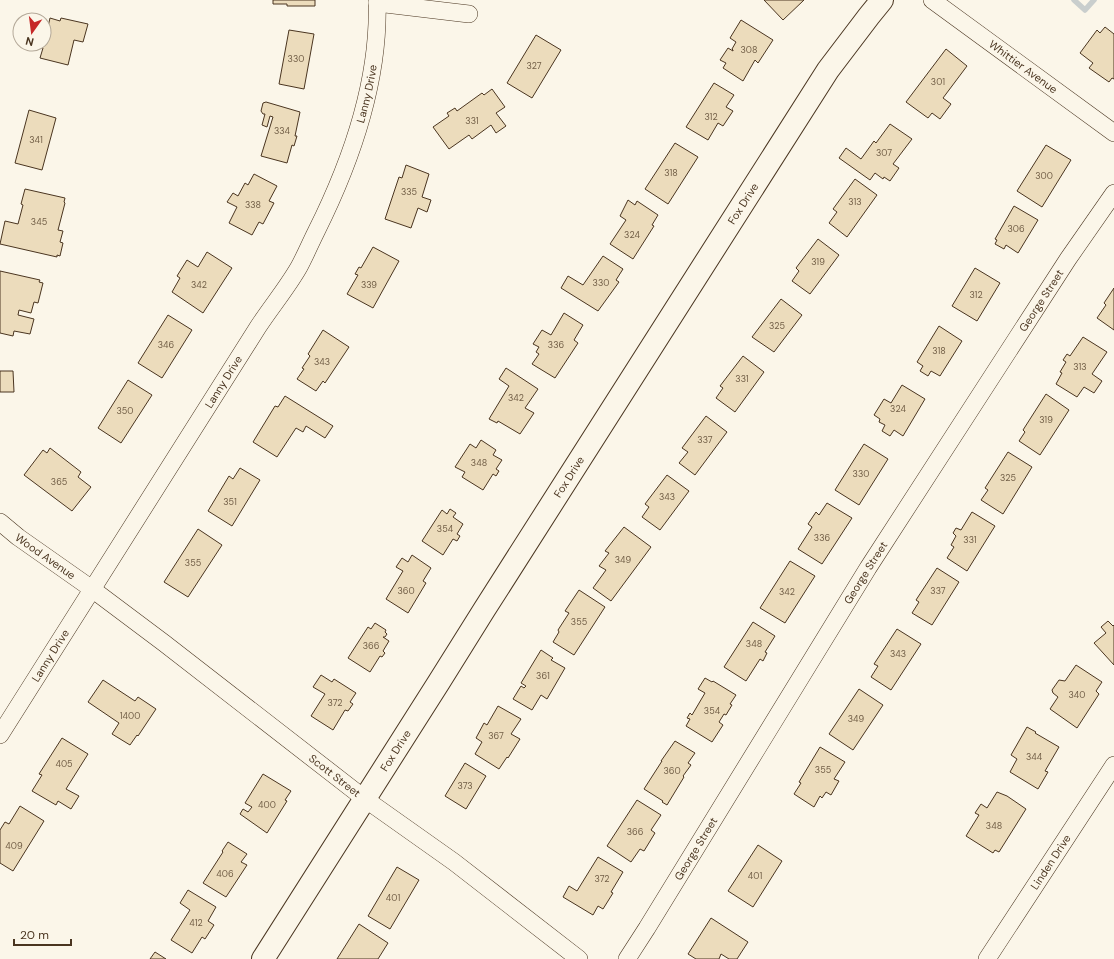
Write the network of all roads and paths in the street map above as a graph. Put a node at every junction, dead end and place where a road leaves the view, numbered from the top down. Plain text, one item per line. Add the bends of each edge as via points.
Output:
1 (882, 0) edge
2 (932, 0) edge
3 (377, 2) edge
4 (469, 14) dead end
5 (1114, 133) edge
6 (1114, 193) edge
7 (0, 522) edge
8 (92, 589) junction
9 (0, 735) edge
10 (1114, 765) edge
11 (365, 799) junction
12 (263, 959) edge
13 (579, 959) edge
14 (627, 959) edge
15 (988, 959) edge

1 - 11 main road, Fox Drive via 828,70
2 - 5 street, Whittier Avenue
3 - 4 street
3 - 8 street, Lanny Drive via 375,45 363,109 348,158 330,203 299,267 253,334
6 - 14 street, George Street via 1068,259 868,568
7 - 8 street, Wood Avenue
8 - 9 street, Lanny Drive
8 - 11 street, Scott Street
10 - 15 street, Linden Drive
11 - 12 main road, Fox Drive
11 - 13 street, Scott Street via 454,862

